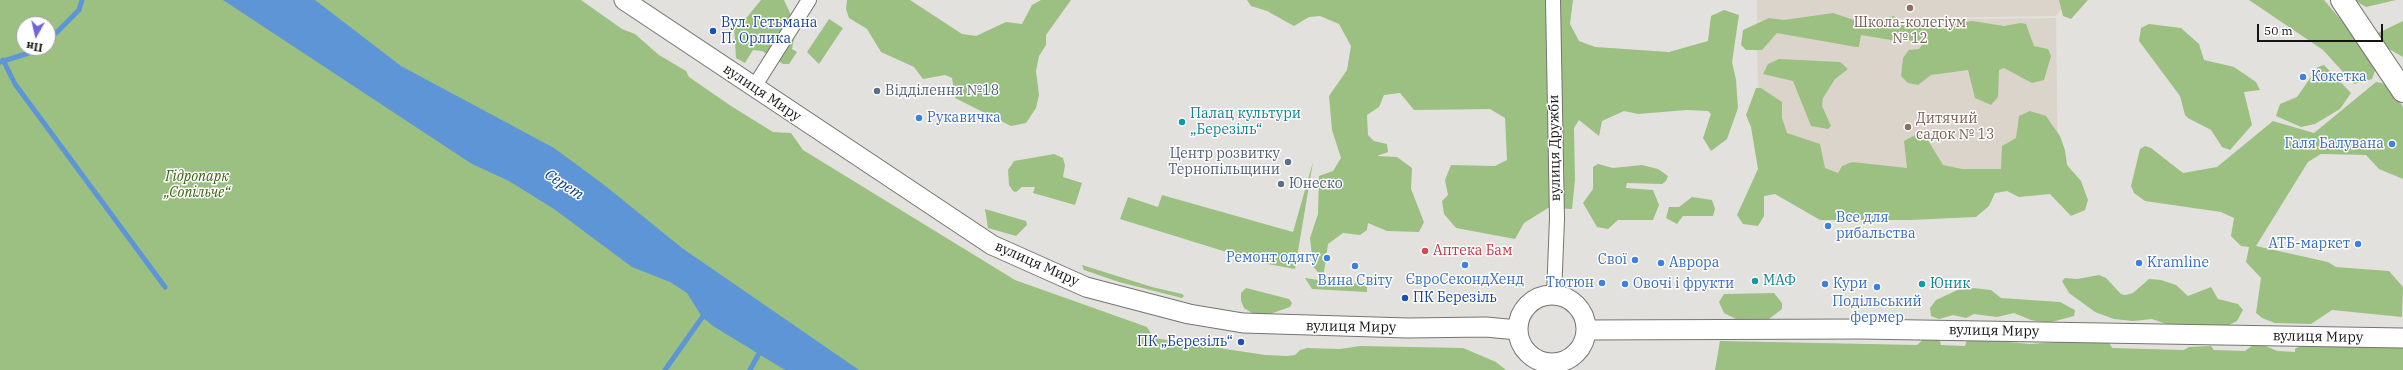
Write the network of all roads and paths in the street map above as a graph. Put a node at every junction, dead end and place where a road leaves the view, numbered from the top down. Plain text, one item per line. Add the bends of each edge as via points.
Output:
1 (624, 0) edge
2 (808, 0) edge
3 (1553, 0) edge
4 (2342, 0) edge
5 (754, 87) junction
6 (2403, 91) edge
7 (1554, 295) junction
8 (1518, 330) junction
9 (1586, 330) junction
10 (2403, 338) edge
11 (1552, 367) edge

1 - 5 main road, вулиця Миру
2 - 5 street
3 - 7 street, вулиця Дружби via 1557,219
4 - 6 main road
5 - 8 main road, вулиця Миру via 992,245 1086,287 1189,314 1243,323 1400,328 1486,327
7 - 8 main road via 1536,299 1527,305 1521,314
7 - 9 main road via 1568,299 1577,306 1583,316
8 - 11 main road via 1523,347 1531,356
9 - 10 main road, вулиця Миру via 1860,329
9 - 11 main road via 1581,347 1573,356

